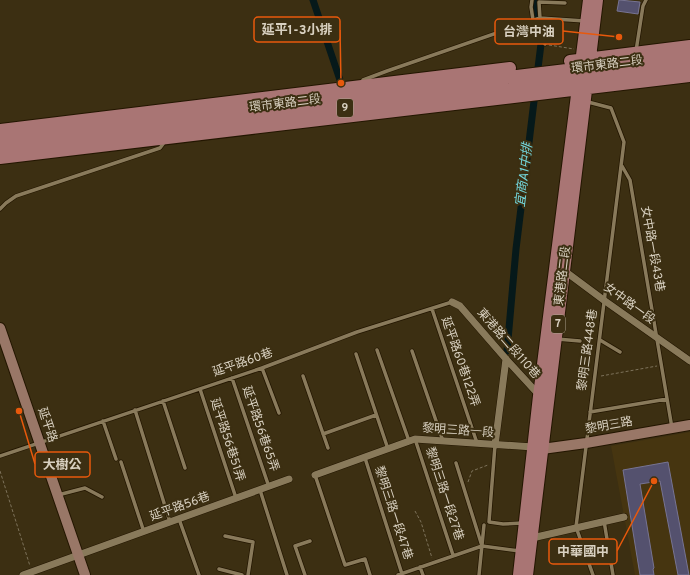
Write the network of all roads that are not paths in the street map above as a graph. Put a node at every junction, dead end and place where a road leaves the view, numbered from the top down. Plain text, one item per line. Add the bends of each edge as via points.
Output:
1 (532, 0) edge
2 (589, 0) edge
3 (597, 0) edge
4 (646, 0) edge
5 (565, 3) dead end
6 (540, 18) junction
7 (533, 20) junction
8 (586, 21) junction
9 (545, 44) road end
10 (690, 46) edge
11 (690, 55) edge
12 (690, 66) edge
13 (637, 67) junction
14 (584, 71) junction
15 (690, 76) edge
16 (364, 100) junction
17 (585, 102) junction
18 (162, 125) junction
19 (0, 130) edge
20 (0, 139) edge
21 (0, 150) edge
22 (0, 158) edge
23 (622, 165) junction
24 (0, 209) edge
25 (560, 267) junction
26 (605, 301) junction
27 (452, 302) joint
28 (432, 309) junction
29 (0, 328) edge
30 (656, 338) junction
31 (556, 339) junction
32 (600, 340) junction
33 (580, 341) dead end
34 (377, 350) dead end
35 (412, 351) dead end
36 (620, 352) dead end
37 (356, 354) dead end
38 (506, 359) junction
39 (690, 361) edge
40 (262, 368) junction
41 (303, 376) dead end
42 (232, 378) junction
43 (200, 389) junction
44 (544, 397) junction
45 (667, 399) junction
46 (163, 401) junction
47 (135, 410) junction
48 (590, 412) junction
49 (279, 413) dead end
50 (376, 415) junction
51 (103, 421) junction
52 (690, 425) edge
53 (672, 428) junction
54 (323, 434) junction
55 (412, 440) junction
56 (443, 441) junction
57 (40, 443) junction
58 (586, 443) junction
59 (477, 444) junction
60 (495, 445) junction
61 (328, 448) dead end
62 (537, 448) junction
63 (388, 449) junction
64 (0, 456) edge
65 (365, 458) junction
66 (116, 459) dead end
67 (121, 462) dead end
68 (456, 463) dead end
69 (185, 468) dead end
70 (315, 475) joint
71 (289, 479) dead end
72 (269, 487) junction
73 (260, 490) junction
74 (58, 495) junction
75 (102, 497) dead end
76 (236, 498) junction
77 (624, 517) dead end
78 (180, 519) junction
79 (604, 521) junction
80 (170, 522) junction
81 (524, 523) junction
82 (484, 525) dead end
83 (576, 527) junction
84 (144, 532) junction
85 (225, 536) dead end
86 (532, 538) junction
87 (310, 541) dead end
88 (482, 546) junction
89 (521, 551) junction
90 (79, 555) junction
91 (453, 555) junction
92 (420, 567) junction
93 (219, 569) dead end
94 (400, 574) edge
95 (22, 575) edge
96 (85, 575) edge
97 (199, 575) edge
98 (242, 575) edge
99 (248, 575) edge
100 (287, 575) edge
101 (305, 575) edge
102 (370, 575) edge
103 (423, 575) edge
104 (479, 575) edge
105 (519, 575) edge
106 (527, 575) edge
107 (592, 575) edge
108 (613, 575) edge

1 - 7 lane
2 - 8 main road, 7
3 - 14 main road, 7
4 - 13 lane via 643,6
5 - 6 lane via 540,2
6 - 7 lane
6 - 8 lane
6 - 9 lane
7 - 16 lane via 362,80
8 - 14 main road, 7
10 - 13 main road, 環市東路二段 / 9
11 - 13 main road, 環市東路二段 / 9
12 - 13 main road, 環市東路二段 / 9
13 - 14 main road, 環市東路二段 / 9
13 - 14 main road, 環市東路二段 / 9
13 - 15 main road, 環市東路二段 / 9
14 - 16 main road, 環市東路二段 / 9
14 - 16 main road, 環市東路二段 / 9
14 - 17 main road, 東港路二段 / 7
14 - 25 main road, 東港路二段 / 7
16 - 18 main road, 環市東路二段 / 9
16 - 18 main road, 環市東路二段 / 9
17 - 23 lane, 黎明三路448巷 via 611,108 624,142
17 - 25 main road, 東港路二段 / 7
18 - 19 main road, 環市東路二段 / 9
18 - 20 main road, 環市東路二段 / 9
18 - 21 main road, 環市東路二段 / 9
18 - 22 main road, 環市東路二段 / 9
18 - 24 lane via 163,144 160,148 16,196
23 - 26 lane, 黎明三路448巷
23 - 30 lane, 女中路一段43巷 via 630,180
25 - 26 street, 女中路一段
25 - 31 main road, 東港路二段 / 7
25 - 44 main road, 東港路二段 / 7
26 - 30 street, 女中路一段
26 - 32 lane, 黎明三路448巷
27 - 28 lane, 延平路60巷
27 - 38 street, 東港路二段110巷 via 460,306
28 - 40 lane, 延平路60巷 via 357,332
28 - 59 lane, 延平路60巷122弄
29 - 57 main road, 延平路
30 - 39 street, 女中路一段
30 - 45 lane, 女中路一段43巷
31 - 33 lane
31 - 44 main road, 東港路二段 / 7
32 - 36 lane
32 - 48 lane, 黎明三路448巷
34 - 55 lane, 黎明三路一段27巷
35 - 56 lane
37 - 50 lane
38 - 44 street, 東港路二段110巷
38 - 60 street
40 - 42 lane, 延平路60巷
40 - 49 lane
41 - 54 lane
42 - 43 lane, 延平路60巷
42 - 72 lane, 延平路56巷65弄
43 - 46 lane, 延平路60巷
43 - 76 lane, 延平路56巷51弄
44 - 62 main road, 東港路二段 / 7
45 - 48 lane
45 - 53 lane, 女中路一段43巷
46 - 47 lane, 延平路60巷
46 - 69 lane
47 - 51 lane, 延平路60巷
47 - 80 lane
48 - 58 lane, 黎明三路448巷
50 - 54 lane
50 - 63 lane
51 - 57 lane, 延平路60巷
51 - 66 lane
52 - 53 main road, 黎明三路
53 - 58 main road, 黎明三路
54 - 61 lane
55 - 56 street, 黎明三路一段
55 - 63 street, 黎明三路一段
55 - 91 lane, 黎明三路一段27巷
56 - 59 street, 黎明三路一段
57 - 64 lane, 延平路60巷
57 - 74 main road, 延平路
58 - 62 main road, 黎明三路
58 - 83 lane, 黎明三路448巷
59 - 60 street, 黎明三路一段
60 - 62 street, 黎明三路一段
60 - 81 lane via 489,522
62 - 81 main road, 東港路二段 / 7
62 - 86 main road, 東港路二段 / 7
63 - 65 street, 黎明三路一段
65 - 70 street, 黎明三路一段
65 - 94 lane, 黎明三路一段47巷
67 - 84 lane
68 - 88 lane
70 - 102 lane via 345,565 365,559
71 - 72 street, 延平路56巷
72 - 73 street, 延平路56巷
73 - 76 street, 延平路56巷
73 - 100 lane
74 - 75 lane via 85,488
74 - 90 main road, 延平路
76 - 78 street, 延平路56巷
77 - 79 street
78 - 80 street, 延平路56巷
78 - 97 lane
79 - 83 street
79 - 108 lane
80 - 84 street, 延平路56巷
81 - 86 lane
81 - 89 main road, 東港路二段 / 7
82 - 88 lane
83 - 86 street
83 - 107 lane
84 - 90 street, 延平路56巷
85 - 99 lane via 253,542
86 - 89 lane
86 - 106 main road, 東港路二段 / 7
87 - 101 lane via 295,546
88 - 89 lane
88 - 91 lane
88 - 104 lane
89 - 105 main road, 東港路二段 / 7
90 - 95 street, 延平路56巷
90 - 96 main road, 延平路
91 - 92 lane
92 - 94 lane
92 - 103 lane
93 - 98 lane

